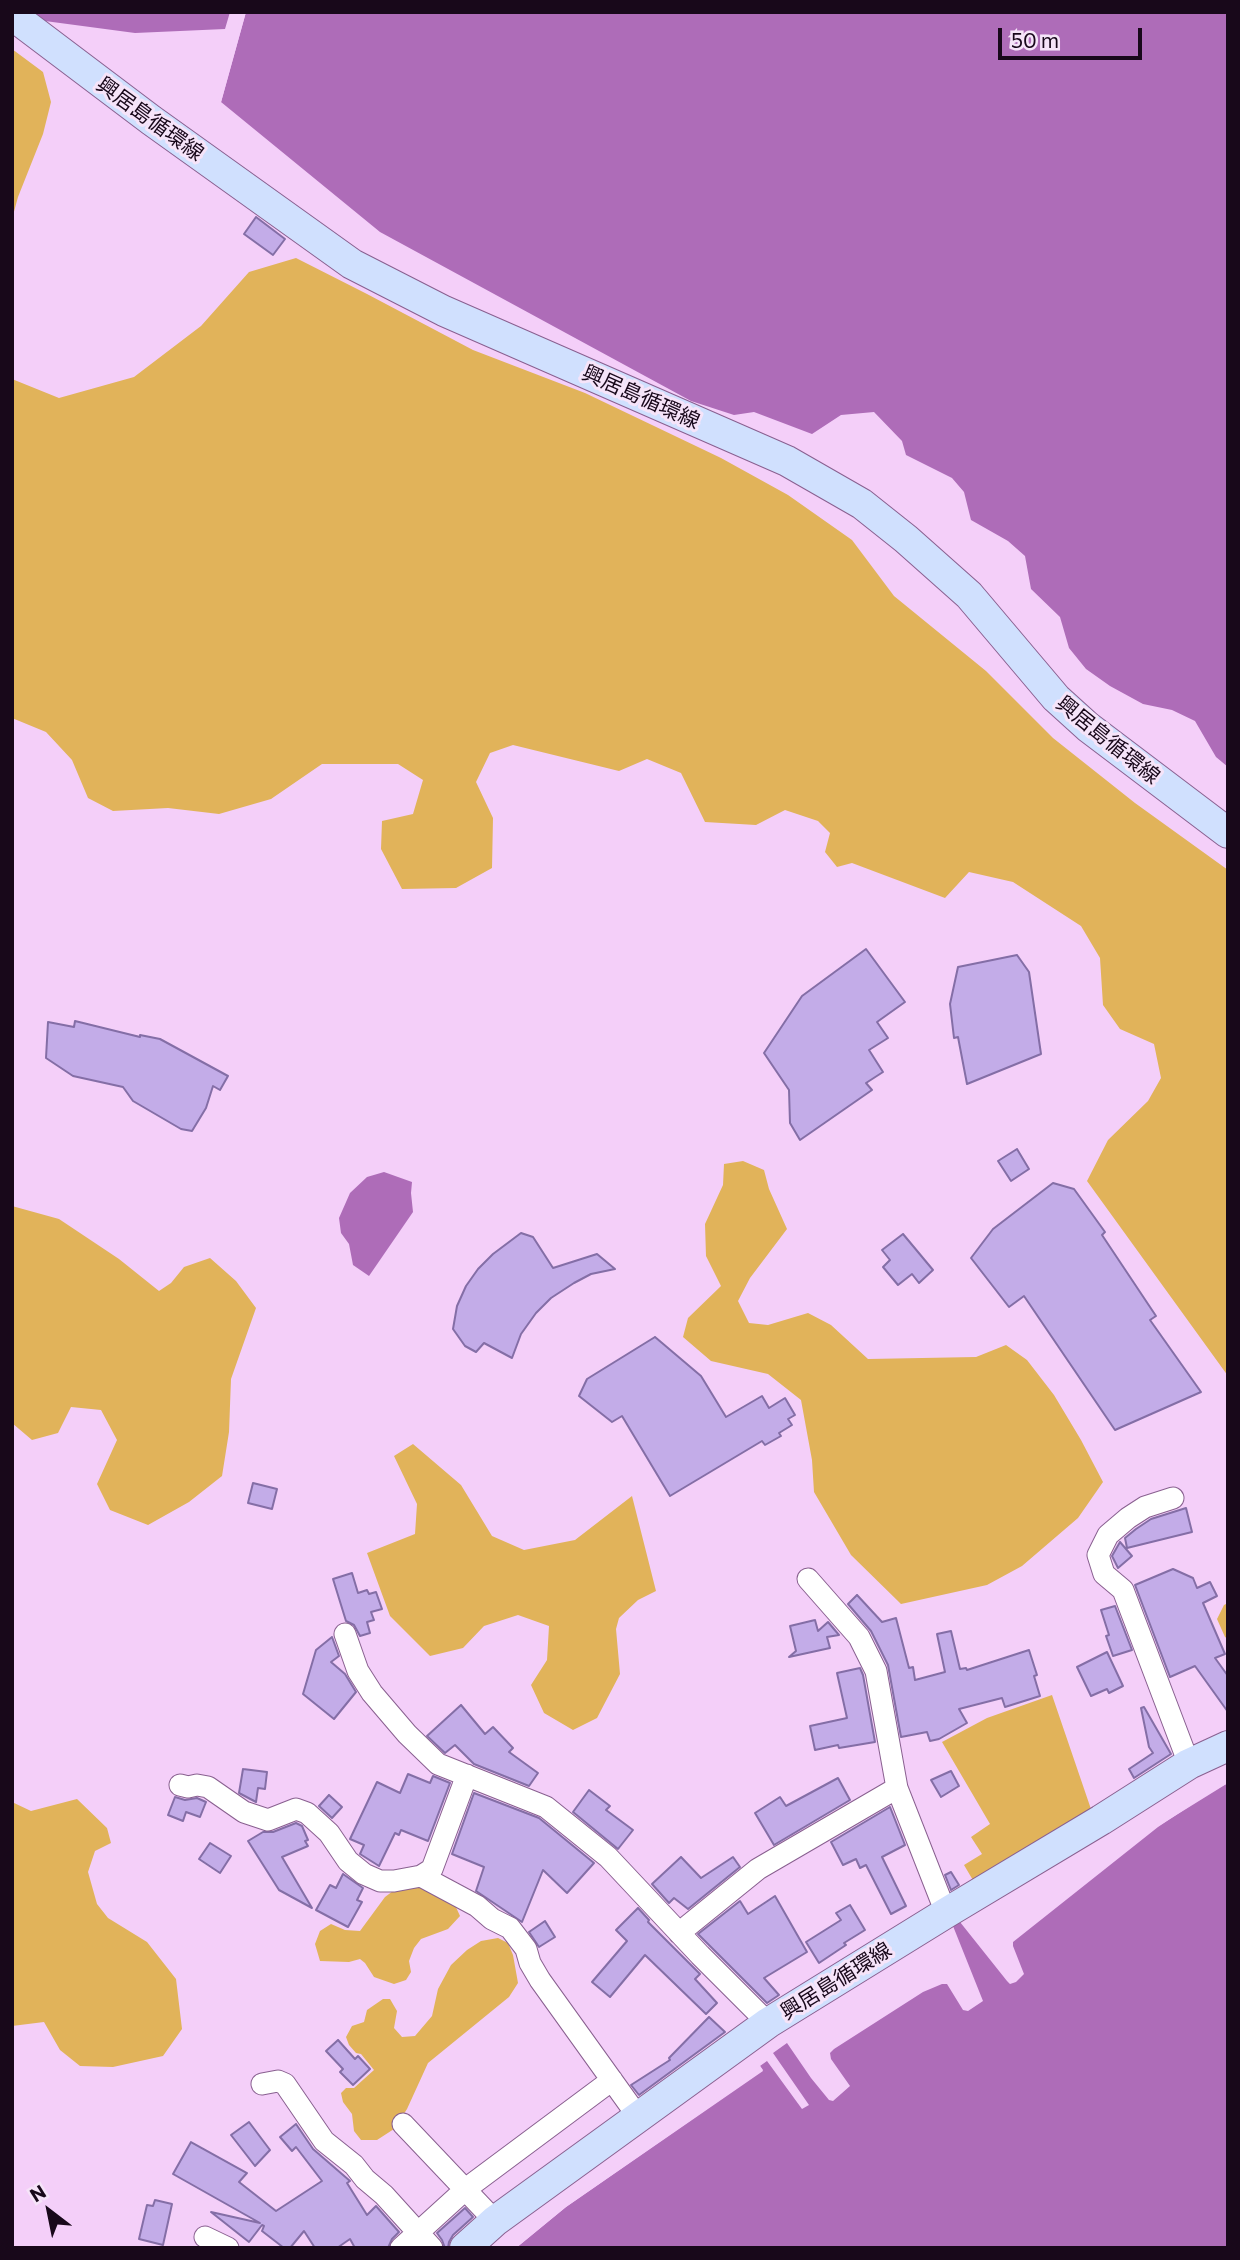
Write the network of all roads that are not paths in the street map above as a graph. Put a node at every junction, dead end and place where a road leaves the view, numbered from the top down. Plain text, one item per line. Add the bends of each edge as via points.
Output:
1 (12, 15) edge
2 (1228, 833) edge
3 (1173, 1498) dead end
4 (808, 1579) dead end
5 (345, 1634) dead end
6 (1228, 1746) edge
7 (1189, 1764) junction
8 (467, 1775) junction
9 (180, 1785) dead end
10 (897, 1788) junction
11 (421, 1876) junction
12 (946, 1913) junction
13 (679, 1933) junction
14 (768, 2023) junction
15 (612, 2080) junction
16 (262, 2084) dead end
17 (639, 2118) junction
18 (403, 2124) dead end
19 (467, 2188) junction
20 (495, 2221) junction
21 (205, 2237) dead end
22 (424, 2240) edge
23 (228, 2248) edge
24 (401, 2248) edge
25 (465, 2248) edge

1 - 2 main road, 興居島循環線 via 352,264 444,311 787,461 862,504 969,596 1056,698 1088,727
3 - 7 street via 1128,1518 1108,1535 1098,1555 1104,1574 1123,1590
4 - 10 street via 859,1637 876,1671
5 - 8 street via 358,1671 407,1734 438,1764
6 - 7 main road, 興居島循環線
7 - 12 main road, 興居島循環線
8 - 11 street via 432,1869
8 - 13 street via 546,1807 608,1857
9 - 11 street via 208,1787 244,1812 268,1820 296,1809 307,1813 329,1833 348,1861 380,1881
10 - 12 street
10 - 13 street via 758,1869
11 - 15 street via 510,1927 540,1980
12 - 14 main road, 興居島循環線
13 - 14 street
14 - 17 main road, 興居島循環線
15 - 17 street
15 - 19 street
16 - 22 street via 285,2084 324,2141 354,2165
17 - 20 main road, 興居島循環線
18 - 19 street
19 - 20 street
19 - 22 street
20 - 25 main road, 興居島循環線
21 - 23 street
22 - 24 street

